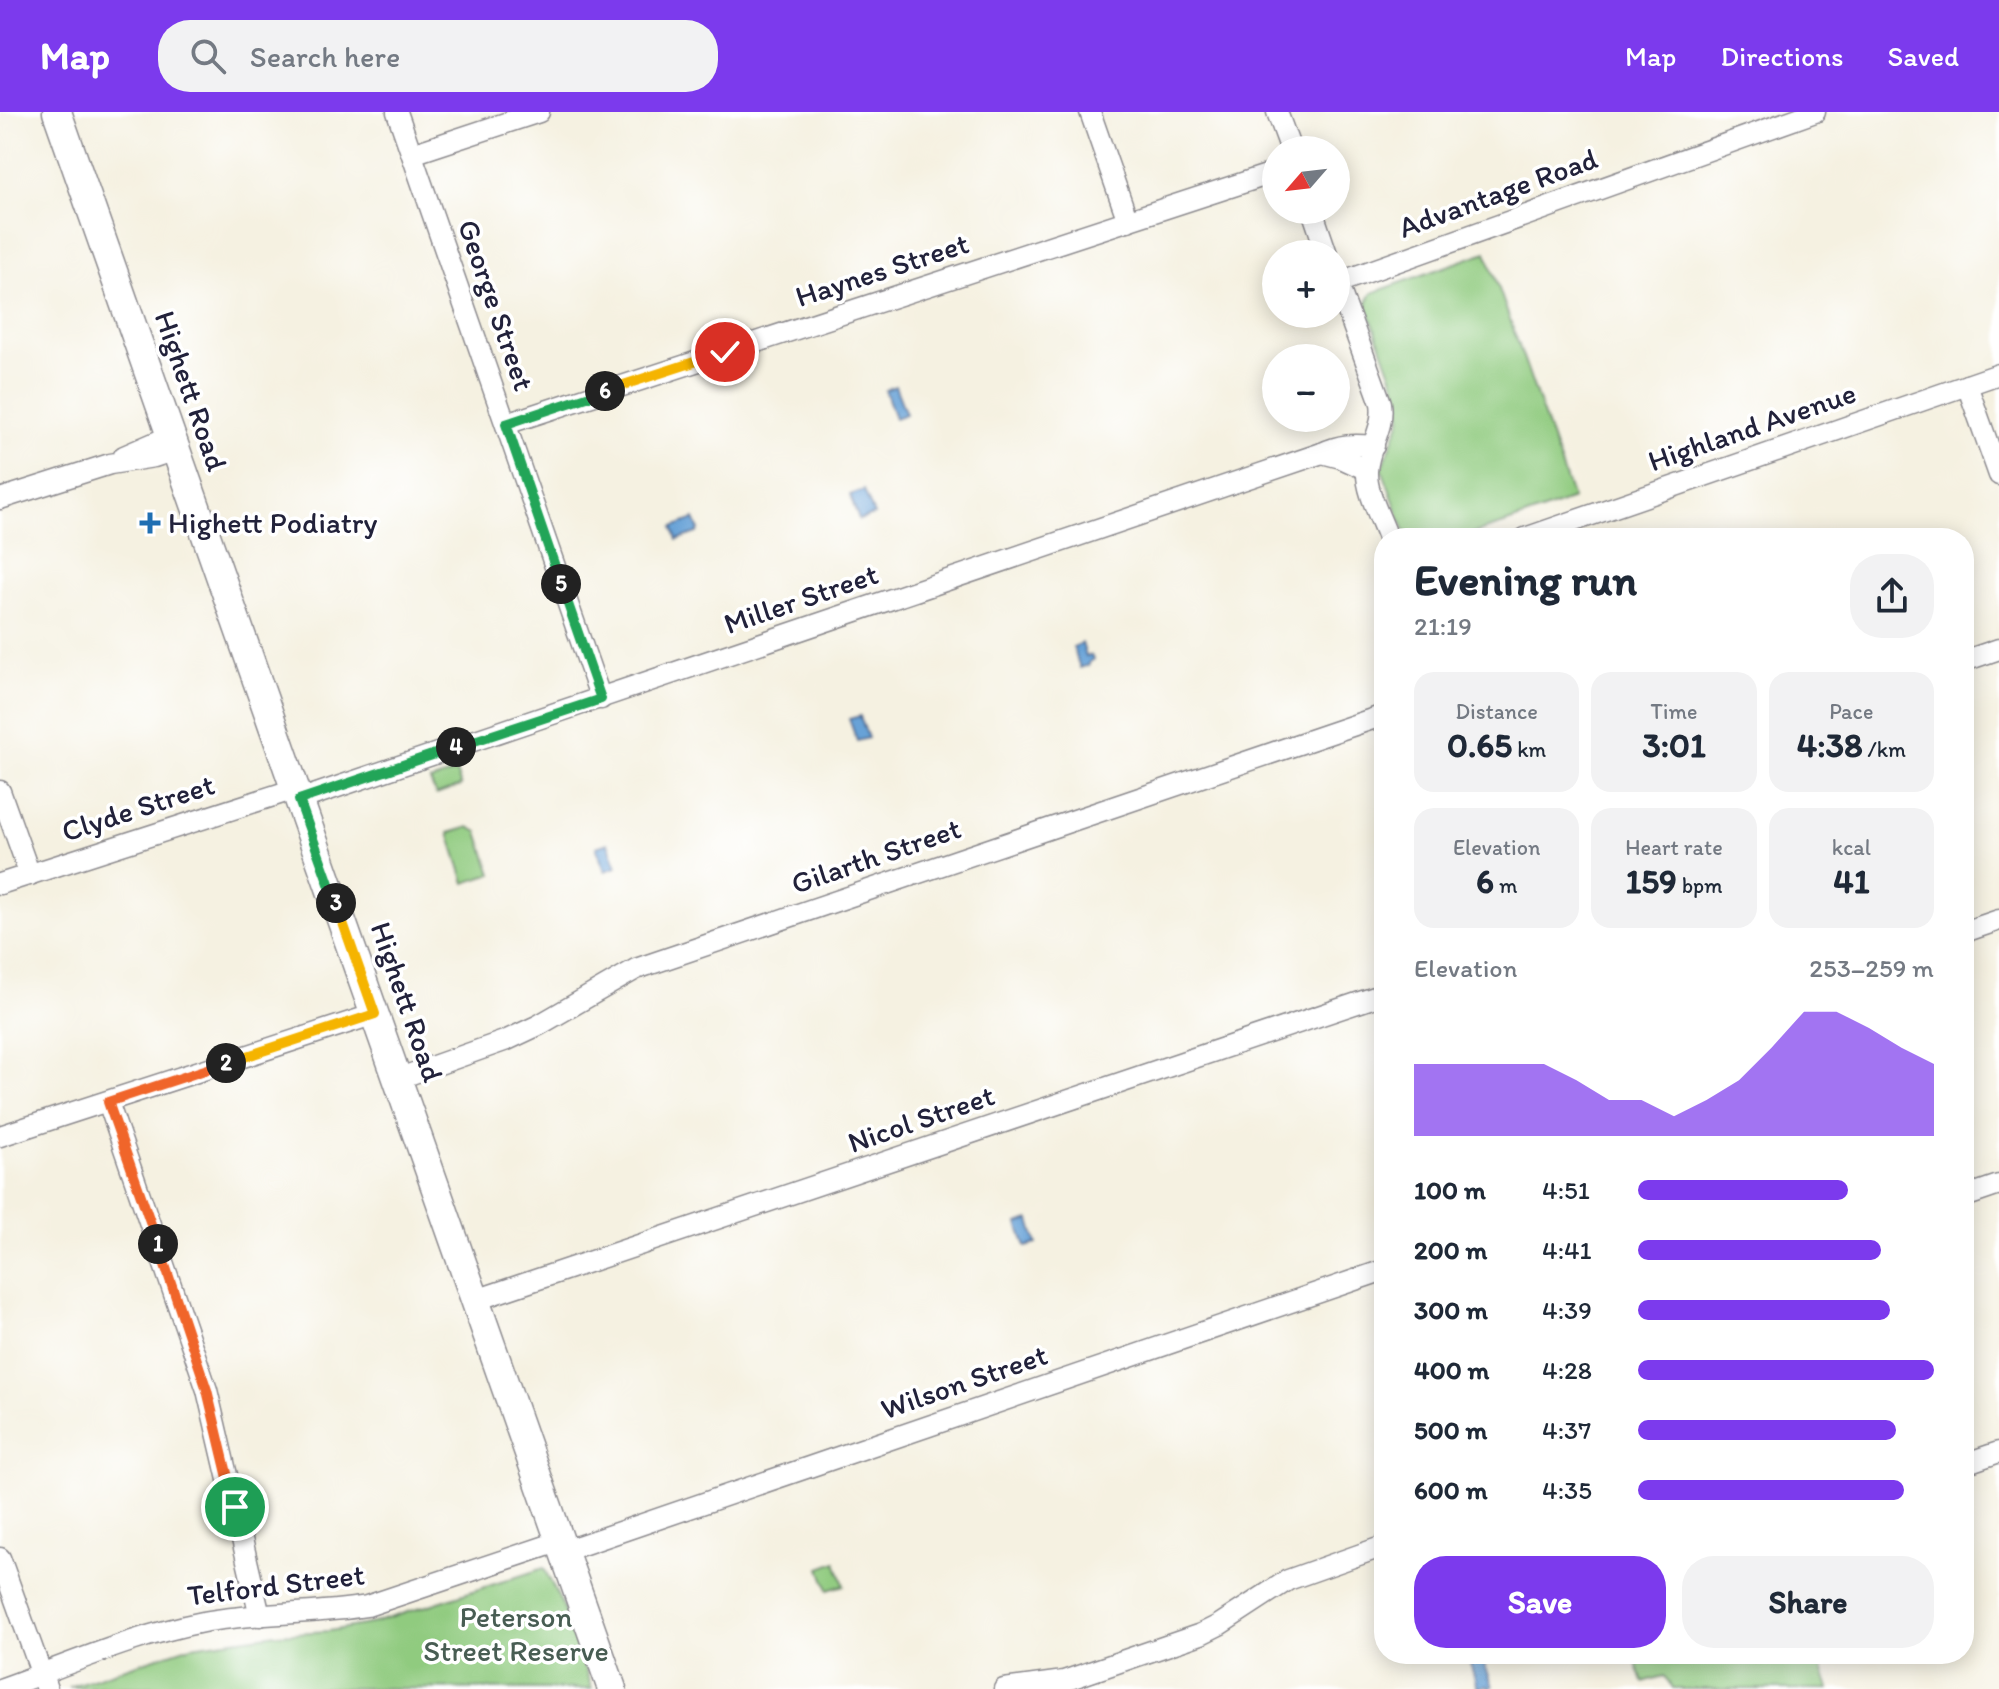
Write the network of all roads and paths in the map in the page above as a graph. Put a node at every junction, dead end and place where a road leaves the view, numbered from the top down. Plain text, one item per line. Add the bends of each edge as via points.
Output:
1 (57, 112) edge
2 (397, 112) edge
3 (539, 112) edge
4 (1090, 112) edge
5 (1277, 112) edge
6 (1815, 112) edge
7 (1286, 136) edge
8 (412, 154) junction
9 (1262, 177) edge
10 (1128, 221) junction
11 (1350, 276) edge
12 (1350, 317) edge
13 (1999, 374) edge
14 (1967, 385) junction
15 (506, 424) junction
16 (173, 443) junction
17 (1374, 446) junction
18 (1322, 453) junction
19 (1367, 470) junction
20 (1999, 475) edge
21 (0, 499) edge
22 (1384, 528) edge
23 (1554, 528) edge
24 (1999, 649) edge
25 (1974, 658) edge
26 (601, 699) junction
27 (1374, 718) edge
28 (0, 791) edge
29 (297, 794) junction
30 (30, 875) junction
31 (0, 884) edge
32 (1999, 920) edge
33 (1974, 929) edge
34 (1374, 997) edge
35 (375, 1014) junction
36 (397, 1079) junction
37 (108, 1102) junction
38 (0, 1136) edge
39 (1999, 1185) edge
40 (1974, 1194) edge
41 (1374, 1273) edge
42 (476, 1300) junction
43 (1999, 1452) edge
44 (1974, 1461) edge
45 (562, 1546) junction
46 (1374, 1550) edge
47 (0, 1558) edge
48 (260, 1616) junction
49 (44, 1681) edge
50 (0, 1689) edge
51 (612, 1689) edge
52 (1004, 1689) edge

1 - 16 street, Highett Road
2 - 8 street, George Street
3 - 8 street
4 - 10 street
5 - 7 street
6 - 11 street, Advantage Road
8 - 15 street, George Street
9 - 10 street, Haynes Street
10 - 15 street, Haynes Street
12 - 17 street via 1381,403 1382,424
13 - 14 street, Highland Avenue
14 - 20 street
14 - 23 street, Highland Avenue
15 - 26 street, George Street
16 - 21 street via 131,452 110,464
16 - 29 street, Highett Road
17 - 18 street, Miller Street via 1347,444
17 - 19 street
18 - 19 street
18 - 26 street, Miller Street
19 - 22 street
24 - 25 street
26 - 29 street, Miller Street
27 - 36 street, Gilarth Street via 636,969 507,1040
28 - 30 street
29 - 30 street, Clyde Street
29 - 35 street, Highett Road
30 - 31 street, Clyde Street
32 - 33 street
34 - 42 street, Nicol Street
35 - 36 street, Highett Road
35 - 37 street
36 - 42 street, Highett Road
37 - 38 street
37 - 48 street via 207,1390
39 - 40 street
41 - 45 street, Wilson Street
42 - 45 street, Highett Road
43 - 44 street
45 - 48 street, Telford Street via 367,1606
45 - 51 street, Highett Road
46 - 52 street via 1288,1580 1201,1634 1064,1681
47 - 49 street
48 - 49 street, Telford Street via 180,1627
49 - 50 street, Telford Street

